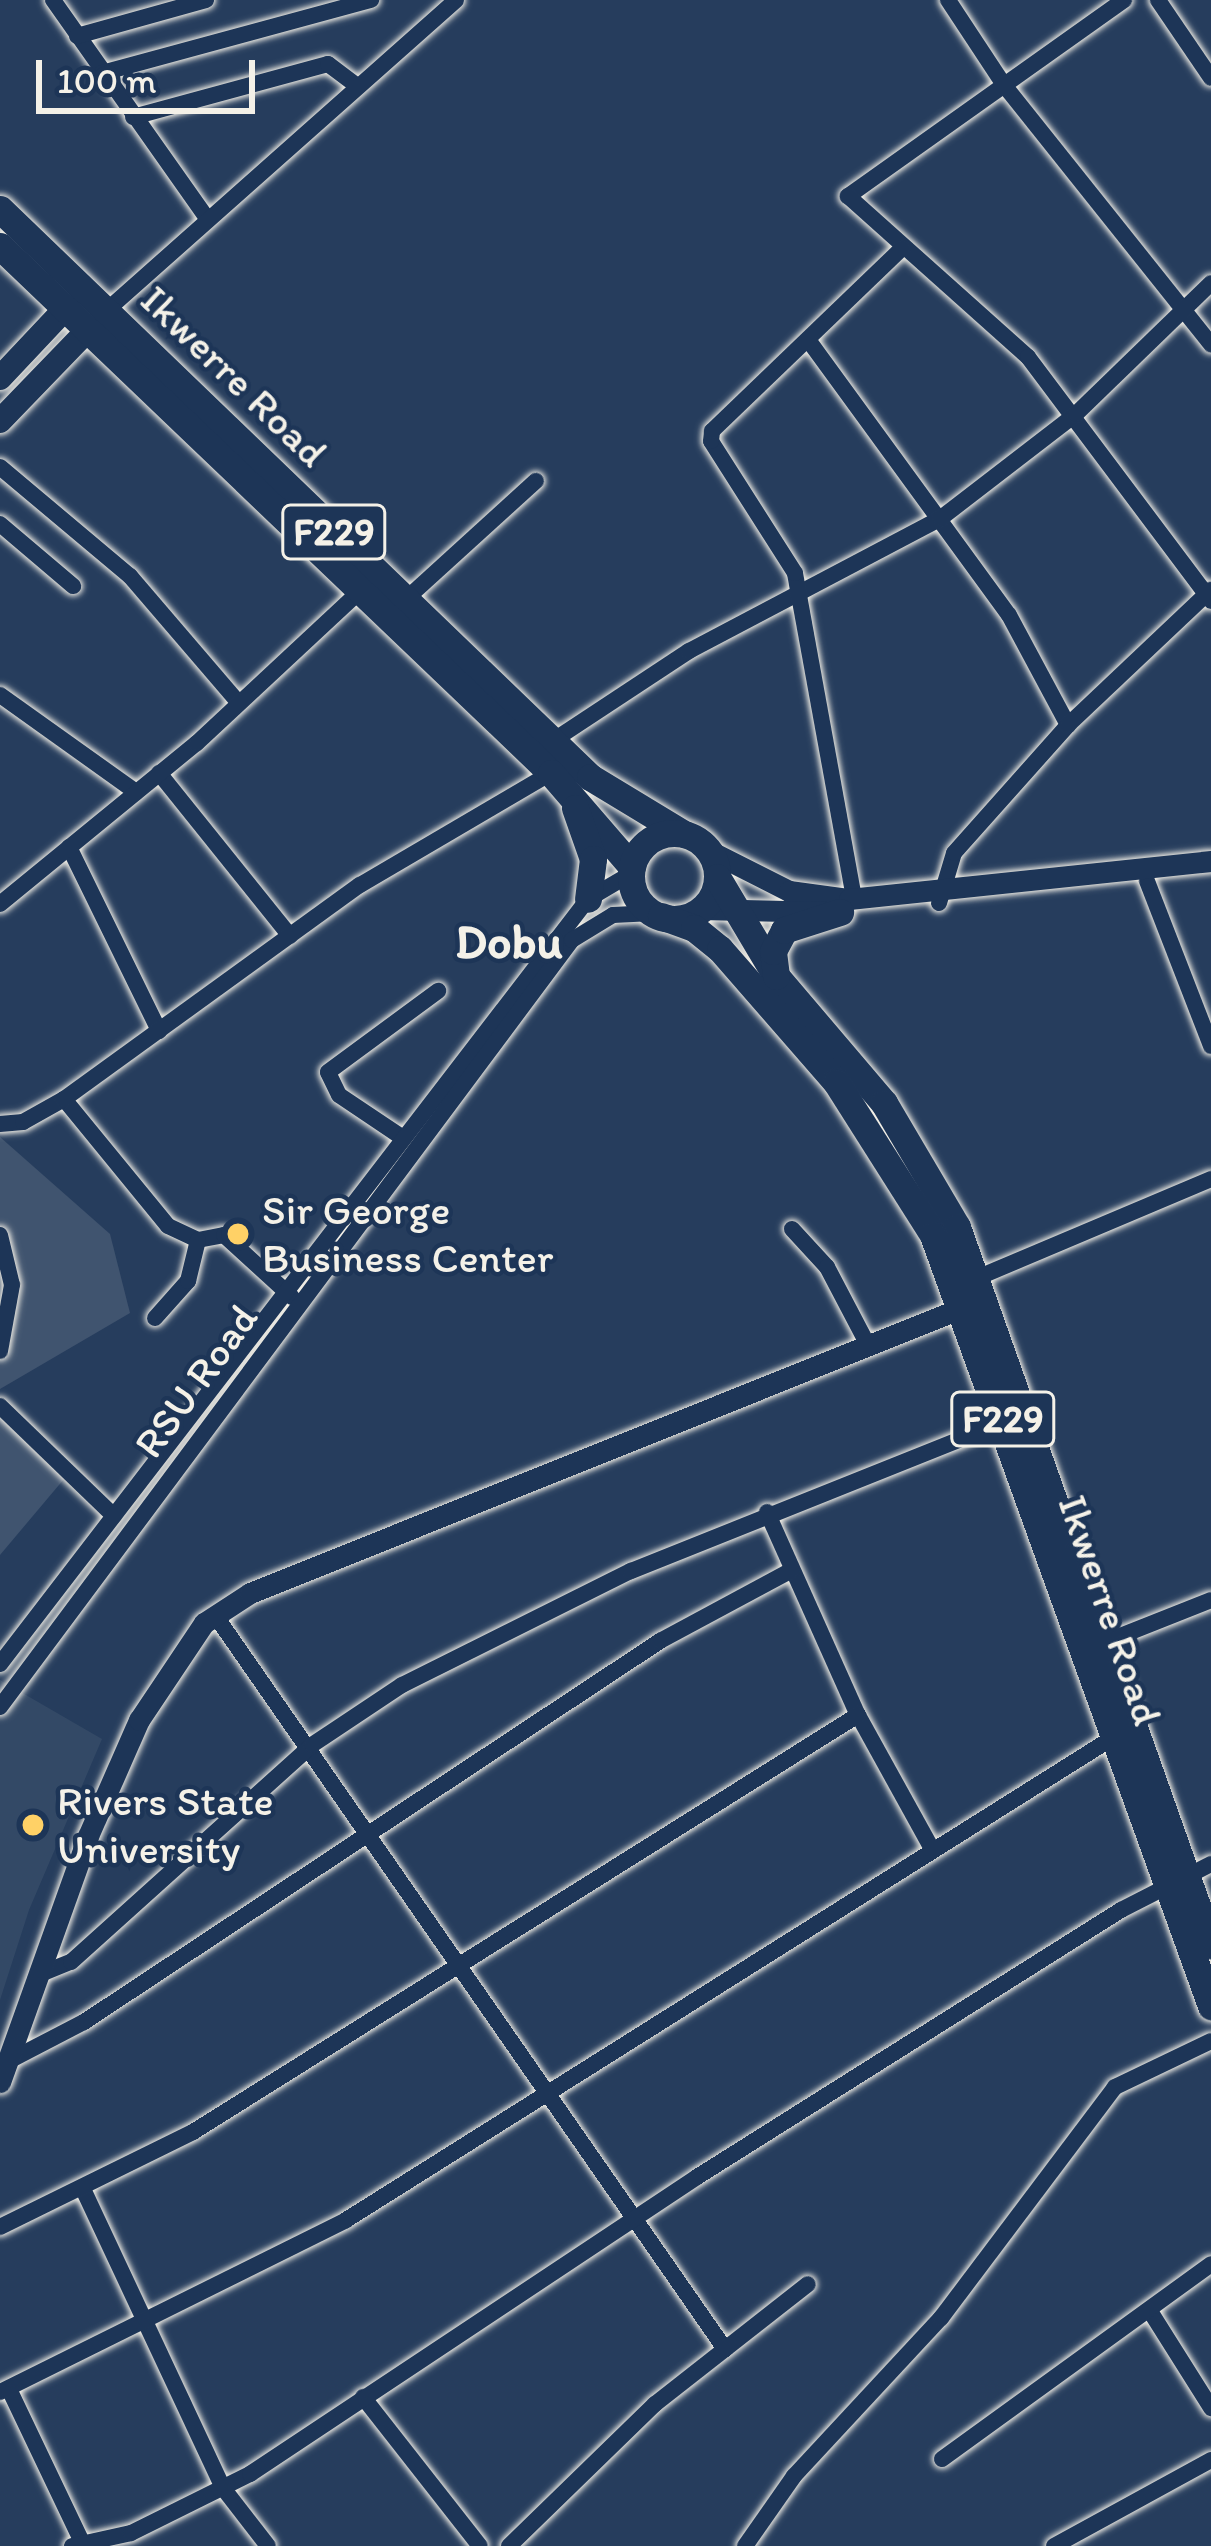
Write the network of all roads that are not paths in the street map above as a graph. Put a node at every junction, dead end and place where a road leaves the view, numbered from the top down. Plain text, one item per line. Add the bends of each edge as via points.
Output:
1 (53, 0) edge
2 (206, 0) edge
3 (371, 0) edge
4 (456, 0) edge
5 (948, 0) edge
6 (1124, 0) edge
7 (1158, 0) edge
8 (76, 36) junction
9 (1208, 68) edge
10 (102, 73) junction
11 (1004, 85) junction
12 (356, 86) junction
13 (133, 117) junction
14 (0, 209) edge
15 (207, 218) junction
16 (0, 246) edge
17 (902, 248) junction
18 (1211, 283) edge
19 (1182, 308) junction
20 (64, 310) junction
21 (106, 311) junction
22 (85, 333) junction
23 (809, 341) junction
24 (1211, 344) edge
25 (0, 378) edge
26 (1076, 414) junction
27 (0, 422) edge
28 (0, 467) edge
29 (536, 482) dead end
30 (941, 518) junction
31 (0, 524) edge
32 (73, 586) dead end
33 (359, 592) junction
34 (800, 593) junction
35 (1210, 596) edge
36 (405, 600) junction
37 (0, 695) edge
38 (238, 702) junction
39 (1068, 725) junction
40 (551, 742) junction
41 (159, 773) junction
42 (556, 778) junction
43 (136, 792) junction
44 (684, 834) junction
45 (69, 847) junction
46 (709, 850) junction
47 (1211, 861) edge
48 (632, 870) junction
49 (1211, 874) edge
50 (717, 878) junction
51 (1147, 881) junction
52 (939, 897) junction
53 (587, 899) junction
54 (0, 904) edge
55 (847, 905) junction
56 (731, 907) junction
57 (701, 909) junction
58 (657, 915) junction
59 (290, 936) junction
60 (776, 976) junction
61 (438, 991) dead end
62 (159, 1030) junction
63 (1211, 1046) edge
64 (64, 1100) junction
65 (0, 1124) edge
66 (403, 1138) junction
67 (1211, 1179) edge
68 (792, 1229) dead end
69 (0, 1235) edge
70 (198, 1240) junction
71 (979, 1277) junction
72 (292, 1297) junction
73 (964, 1307) junction
74 (155, 1318) dead end
75 (868, 1346) junction
76 (0, 1352) edge
77 (0, 1406) edge
78 (1004, 1422) junction
79 (767, 1512) junction
80 (114, 1516) junction
81 (792, 1570) junction
82 (1211, 1600) edge
83 (215, 1615) junction
84 (1100, 1645) junction
85 (0, 1664) edge
86 (0, 1707) edge
87 (858, 1715) junction
88 (1109, 1740) junction
89 (312, 1745) junction
90 (370, 1829) junction
91 (932, 1849) junction
92 (1211, 1864) edge
93 (1175, 1884) junction
94 (1211, 1946) edge
95 (464, 1965) junction
96 (38, 1975) junction
97 (1211, 2006) edge
98 (1211, 2041) edge
99 (3, 2072) edge
100 (547, 2098) junction
101 (83, 2189) junction
102 (630, 2221) junction
103 (0, 2227) edge
104 (1211, 2264) edge
105 (808, 2284) dead end
106 (1150, 2311) junction
107 (145, 2319) junction
108 (725, 2349) junction
109 (4, 2391) edge
110 (363, 2397) junction
111 (1211, 2408) edge
112 (942, 2459) dead end
113 (1211, 2460) edge
114 (223, 2488) junction
115 (87, 2544) edge
116 (268, 2546) edge
117 (480, 2546) edge
118 (509, 2546) edge
119 (745, 2546) edge
120 (1054, 2546) edge

1 - 8 street
2 - 8 street
3 - 10 street
4 - 12 street
5 - 11 street
6 - 11 street
7 - 9 street
8 - 10 street
10 - 13 street
11 - 17 street via 851,188 850,202
11 - 19 street
12 - 13 street via 328,64
12 - 15 street
13 - 15 street
14 - 21 main road, Ikwerre Road / F229
15 - 21 street
16 - 20 main road, Ikwerre Road / F229
17 - 23 street
17 - 26 street via 1004,334
18 - 19 street
19 - 24 street
19 - 26 street
20 - 22 main road, Ikwerre Road / F229
20 - 25 main road
21 - 36 main road, Ikwerre Road / F229
22 - 27 main road
22 - 33 main road, Ikwerre Road / F229
23 - 30 street
23 - 34 street via 712,430 711,441 786,551
26 - 30 street
26 - 35 street
28 - 38 street via 130,576
29 - 36 street
30 - 34 street
30 - 39 street via 1009,615
31 - 32 street
33 - 38 street
33 - 42 main road, Ikwerre Road / F229
34 - 40 street via 689,651
34 - 55 street
35 - 39 street
36 - 40 main road, Ikwerre Road / F229
37 - 43 street
38 - 41 street
39 - 52 street via 954,853
40 - 44 main road, Ikwerre Road / F229 via 619,799
41 - 43 street
41 - 59 street
42 - 48 main road, Ikwerre Road / F229
42 - 53 main road via 593,859
42 - 59 street
43 - 45 street
44 - 46 main road, F229
44 - 48 main road via 645,844
45 - 54 street
45 - 62 street
46 - 50 main road, F229
46 - 55 street via 789,891
47 - 52 street
48 - 53 street, RSU Road
48 - 58 main road, F229 via 635,893
49 - 51 street
50 - 56 main road, Ikwerre Road / F229
50 - 57 main road
51 - 52 street
51 - 63 street
52 - 55 street
53 - 66 street, RSU Road
55 - 56 street
55 - 60 main road via 784,931 773,951
56 - 57 street
56 - 60 main road, Ikwerre Road / F229
57 - 58 main road
58 - 72 street, RSU Road via 613,915 572,940
58 - 73 main road, Ikwerre Road / F229 via 720,949 836,1082 904,1180
59 - 62 street
60 - 71 main road, Ikwerre Road / F229 via 884,1103
61 - 66 street via 328,1072 339,1095
62 - 64 street
64 - 65 street via 23,1122
64 - 70 street via 168,1226
66 - 72 street, RSU Road
67 - 71 street
68 - 75 street via 827,1267
69 - 76 street via 12,1285
70 - 72 street via 224,1235
70 - 74 street via 188,1281
71 - 84 main road, Ikwerre Road / F229
72 - 80 street, RSU Road
72 - 86 street, RSU Road
73 - 75 street
73 - 78 main road, Ikwerre Road / F229
75 - 83 street via 250,1593
77 - 80 street
78 - 79 street
78 - 88 main road, Ikwerre Road / F229
79 - 81 street
79 - 89 street via 500,1630
80 - 85 street, RSU Road
81 - 87 street
81 - 90 street via 660,1641
82 - 84 street
83 - 89 street
83 - 96 street via 176,1653 139,1720
84 - 93 main road, Ikwerre Road / F229
87 - 91 street
87 - 95 street
88 - 91 street
88 - 93 main road, Ikwerre Road / F229
89 - 90 street
89 - 96 street via 71,1962
90 - 95 street
90 - 99 street
91 - 100 street
92 - 93 street
93 - 94 main road, Ikwerre Road / F229
93 - 97 main road, Ikwerre Road / F229
93 - 102 street via 1121,1910
95 - 100 street
95 - 101 street via 193,2132
96 - 99 street
98 - 119 street via 1114,2087 941,2318 794,2476
100 - 102 street
100 - 107 street via 346,2220
101 - 103 street
101 - 107 street
102 - 108 street
102 - 110 street
104 - 106 street
105 - 108 street
106 - 111 street
106 - 112 street
107 - 109 street
107 - 114 street
108 - 118 street via 655,2404
109 - 115 street
110 - 114 street
110 - 117 street
113 - 120 street
114 - 115 street via 131,2533
114 - 116 street

